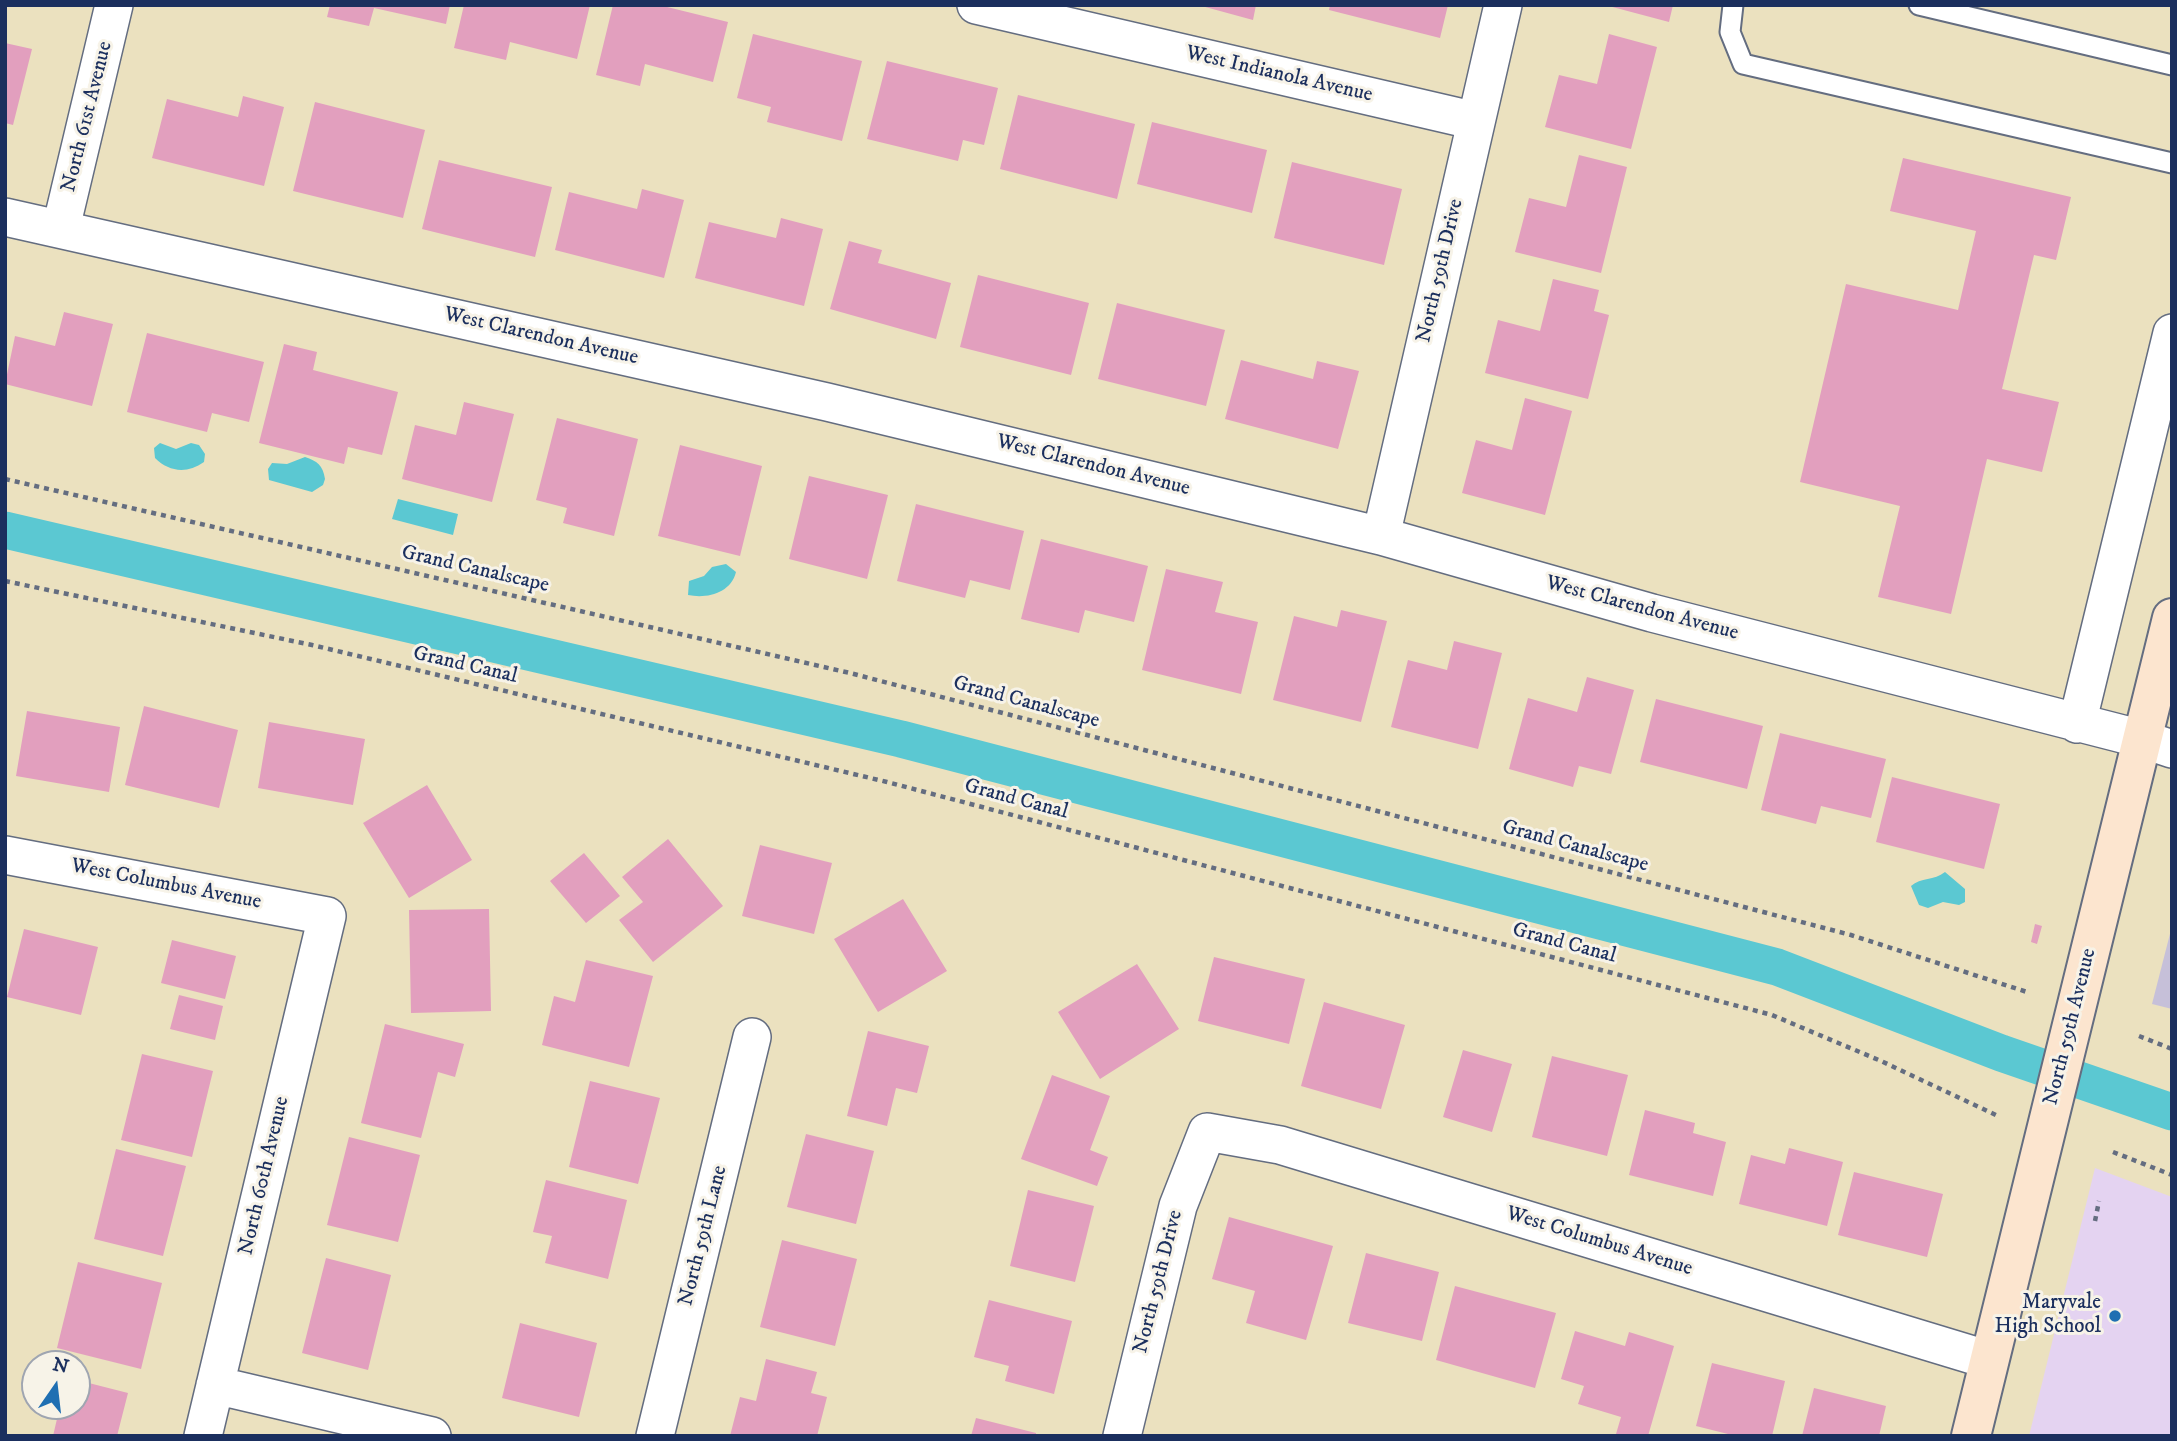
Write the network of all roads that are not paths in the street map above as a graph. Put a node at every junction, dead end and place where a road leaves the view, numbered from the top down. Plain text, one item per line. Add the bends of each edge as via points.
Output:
1 (114, 5) edge
2 (976, 5) edge
3 (1503, 5) edge
4 (1732, 5) edge
5 (1919, 5) edge
6 (1085, 17) edge
7 (2172, 65) edge
8 (1476, 121) junction
9 (2172, 163) edge
10 (5, 217) edge
11 (61, 228) junction
12 (2172, 333) edge
13 (1381, 536) junction
14 (2172, 618) edge
15 (2077, 724) junction
16 (2157, 744) edge
17 (5, 855) edge
18 (327, 916) joint
19 (752, 1037) dead end
20 (1207, 1132) joint
21 (1989, 1360) junction
22 (215, 1385) junction
23 (202, 1436) edge
24 (432, 1436) edge
25 (655, 1436) edge
26 (1122, 1436) edge
27 (1971, 1436) edge

1 - 11 street, North 61st Avenue
2 - 6 street, West Indianola Avenue
3 - 8 street, North 59th Drive
4 - 9 lane via 1730,32 1743,64
5 - 7 lane
6 - 8 street, West Indianola Avenue
8 - 13 street, North 59th Drive
10 - 11 street, West Clarendon Avenue
11 - 13 street, West Clarendon Avenue via 814,399
12 - 15 street
13 - 15 street, West Clarendon Avenue via 1651,613
14 - 16 main road, North 59th Avenue
15 - 16 street, West Clarendon Avenue
16 - 21 main road, North 59th Avenue via 2083,976
17 - 18 street, West Columbus Avenue
18 - 22 street, North 60th Avenue
19 - 25 street, North 59th Lane
20 - 21 street, West Columbus Avenue via 1280,1145
20 - 26 street, North 59th Drive via 1178,1206
21 - 27 main road, North 59th Avenue
22 - 23 street, North 60th Avenue
22 - 24 street

